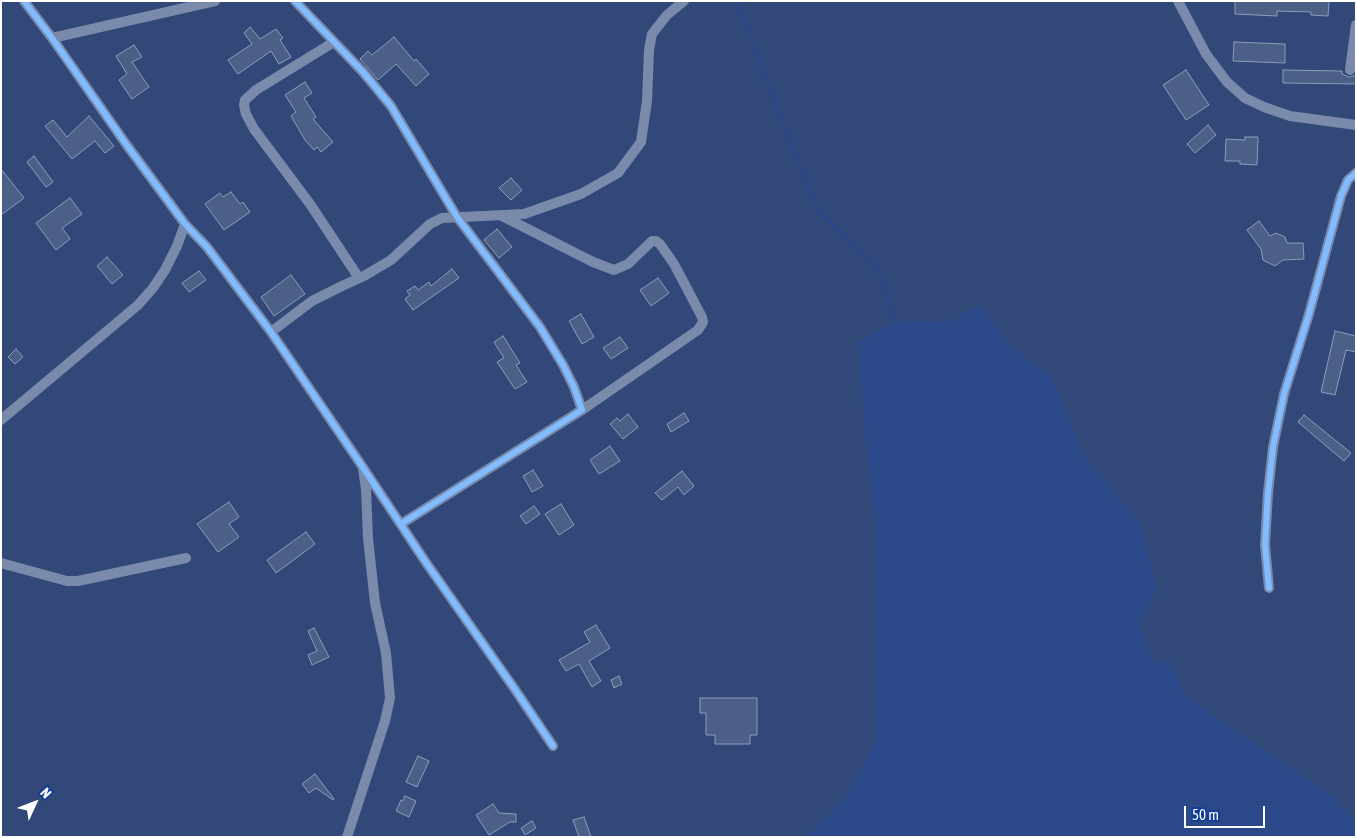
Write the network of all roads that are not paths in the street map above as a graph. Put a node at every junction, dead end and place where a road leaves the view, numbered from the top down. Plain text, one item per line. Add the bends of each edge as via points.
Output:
1 (24, 1) edge
2 (215, 1) edge
3 (295, 1) edge
4 (684, 1) edge
5 (1178, 1) edge
6 (1356, 25) edge
7 (52, 38) junction
8 (334, 42) junction
9 (1350, 70) dead end
10 (1356, 125) edge
11 (1356, 173) edge
12 (501, 216) junction
13 (457, 217) junction
14 (184, 224) junction
15 (359, 278) junction
16 (271, 332) junction
17 (582, 410) junction
18 (1, 420) edge
19 (362, 466) junction
20 (401, 524) junction
21 (186, 558) dead end
22 (1, 563) edge
23 (1269, 588) dead end
24 (553, 746) dead end
25 (347, 837) edge

1 - 7 street
2 - 7 street
3 - 8 street
4 - 12 street via 652,34 641,142 618,174 553,205 524,214
5 - 10 street via 1206,54 1227,82 1245,98 1290,116
6 - 9 street
7 - 14 street
8 - 13 street via 391,106
8 - 15 street via 256,90 245,100 244,106 254,129 315,211
11 - 23 street via 1348,180 1341,196 1282,403 1268,493 1265,546
12 - 13 street
12 - 17 street via 614,270 628,264 652,242 660,244 702,317 698,330
13 - 15 street via 442,218 430,224 391,260
13 - 17 street via 540,327
14 - 16 street via 207,247
14 - 18 street via 165,270 138,305
15 - 16 street via 312,301
16 - 19 street
17 - 20 street
19 - 20 street
19 - 25 street via 375,603 386,654 390,698
20 - 24 street
21 - 22 street via 78,581 67,581

